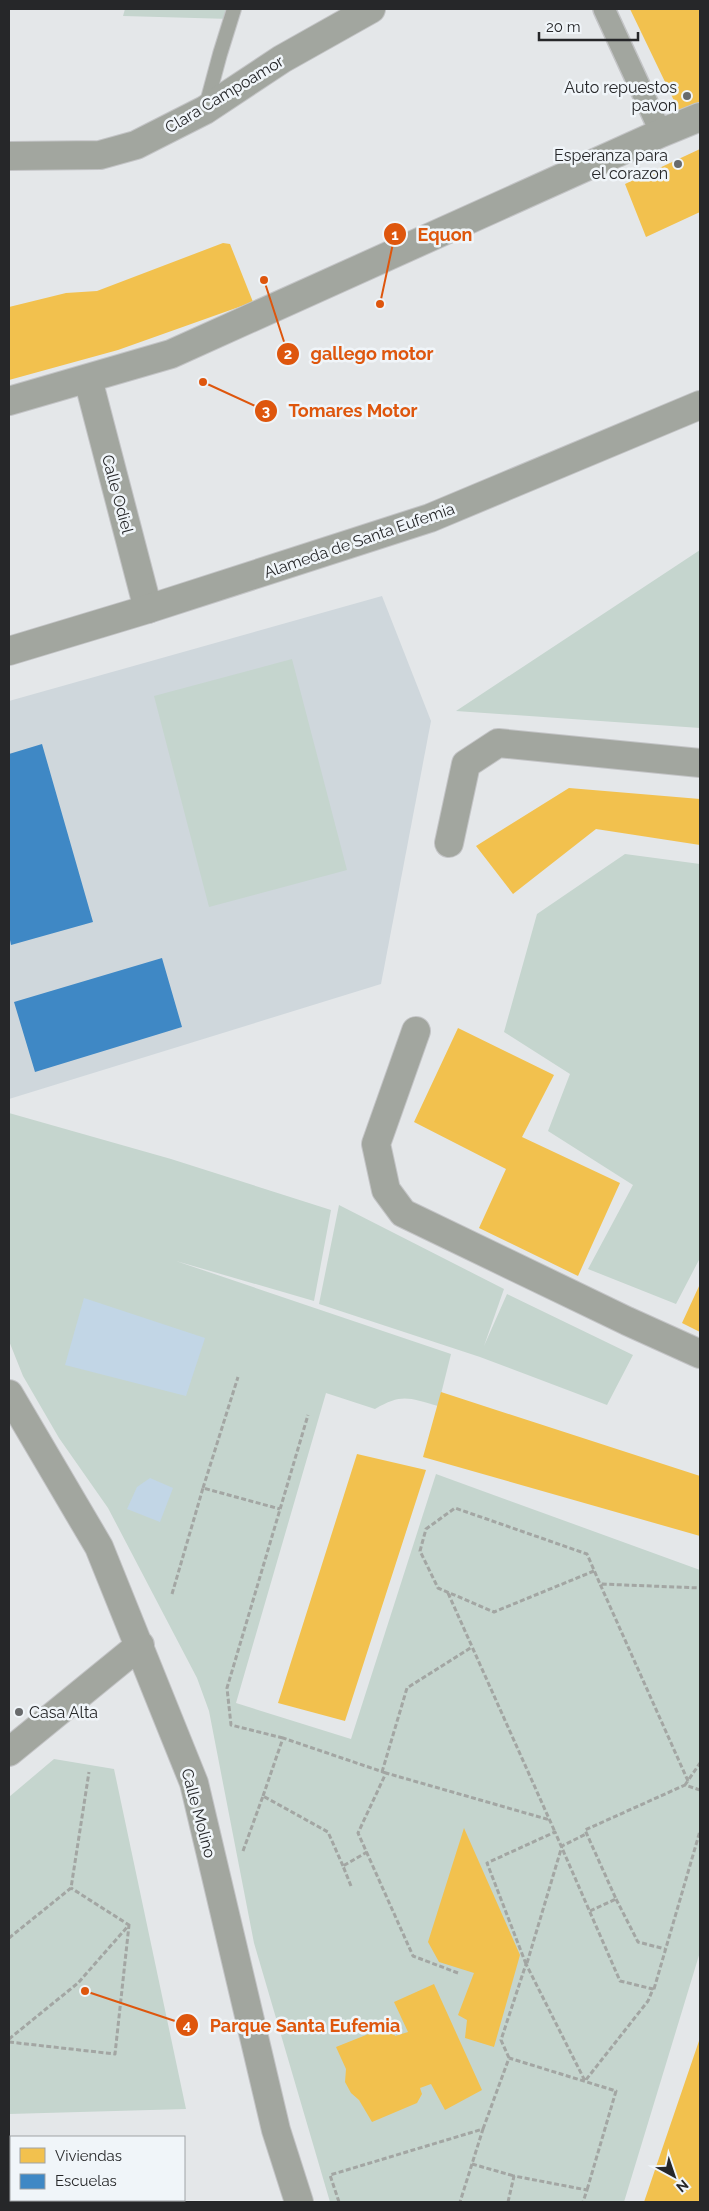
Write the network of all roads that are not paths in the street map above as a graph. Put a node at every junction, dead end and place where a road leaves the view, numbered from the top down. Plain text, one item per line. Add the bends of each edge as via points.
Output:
1 (234, 9) edge
2 (371, 9) edge
3 (604, 9) edge
4 (206, 110) junction
5 (700, 117) edge
6 (661, 133) junction
7 (9, 156) edge
8 (88, 379) junction
9 (9, 401) edge
10 (700, 405) edge
11 (148, 609) junction
12 (9, 651) edge
13 (700, 763) edge
14 (449, 843) dead end
15 (416, 1031) dead end
16 (700, 1354) edge
17 (9, 1394) edge
18 (140, 1645) junction
19 (9, 1752) edge
20 (299, 2202) edge

1 - 4 lane
2 - 4 street, Clara Campoamor via 282,59
3 - 6 street
4 - 7 street, Clara Campoamor via 136,145 100,154
5 - 6 street
6 - 8 street via 171,354
8 - 9 street
8 - 11 street, Calle Odiel
10 - 11 street, Alameda de Santa Eufemia via 430,518
11 - 12 street, Alameda de Santa Eufemia
13 - 14 street via 498,743 466,764
15 - 16 street via 376,1144 386,1190 403,1213
17 - 18 street, Calle Molino via 99,1547
18 - 19 street
18 - 20 street, Calle Molino via 194,1783 276,2130

